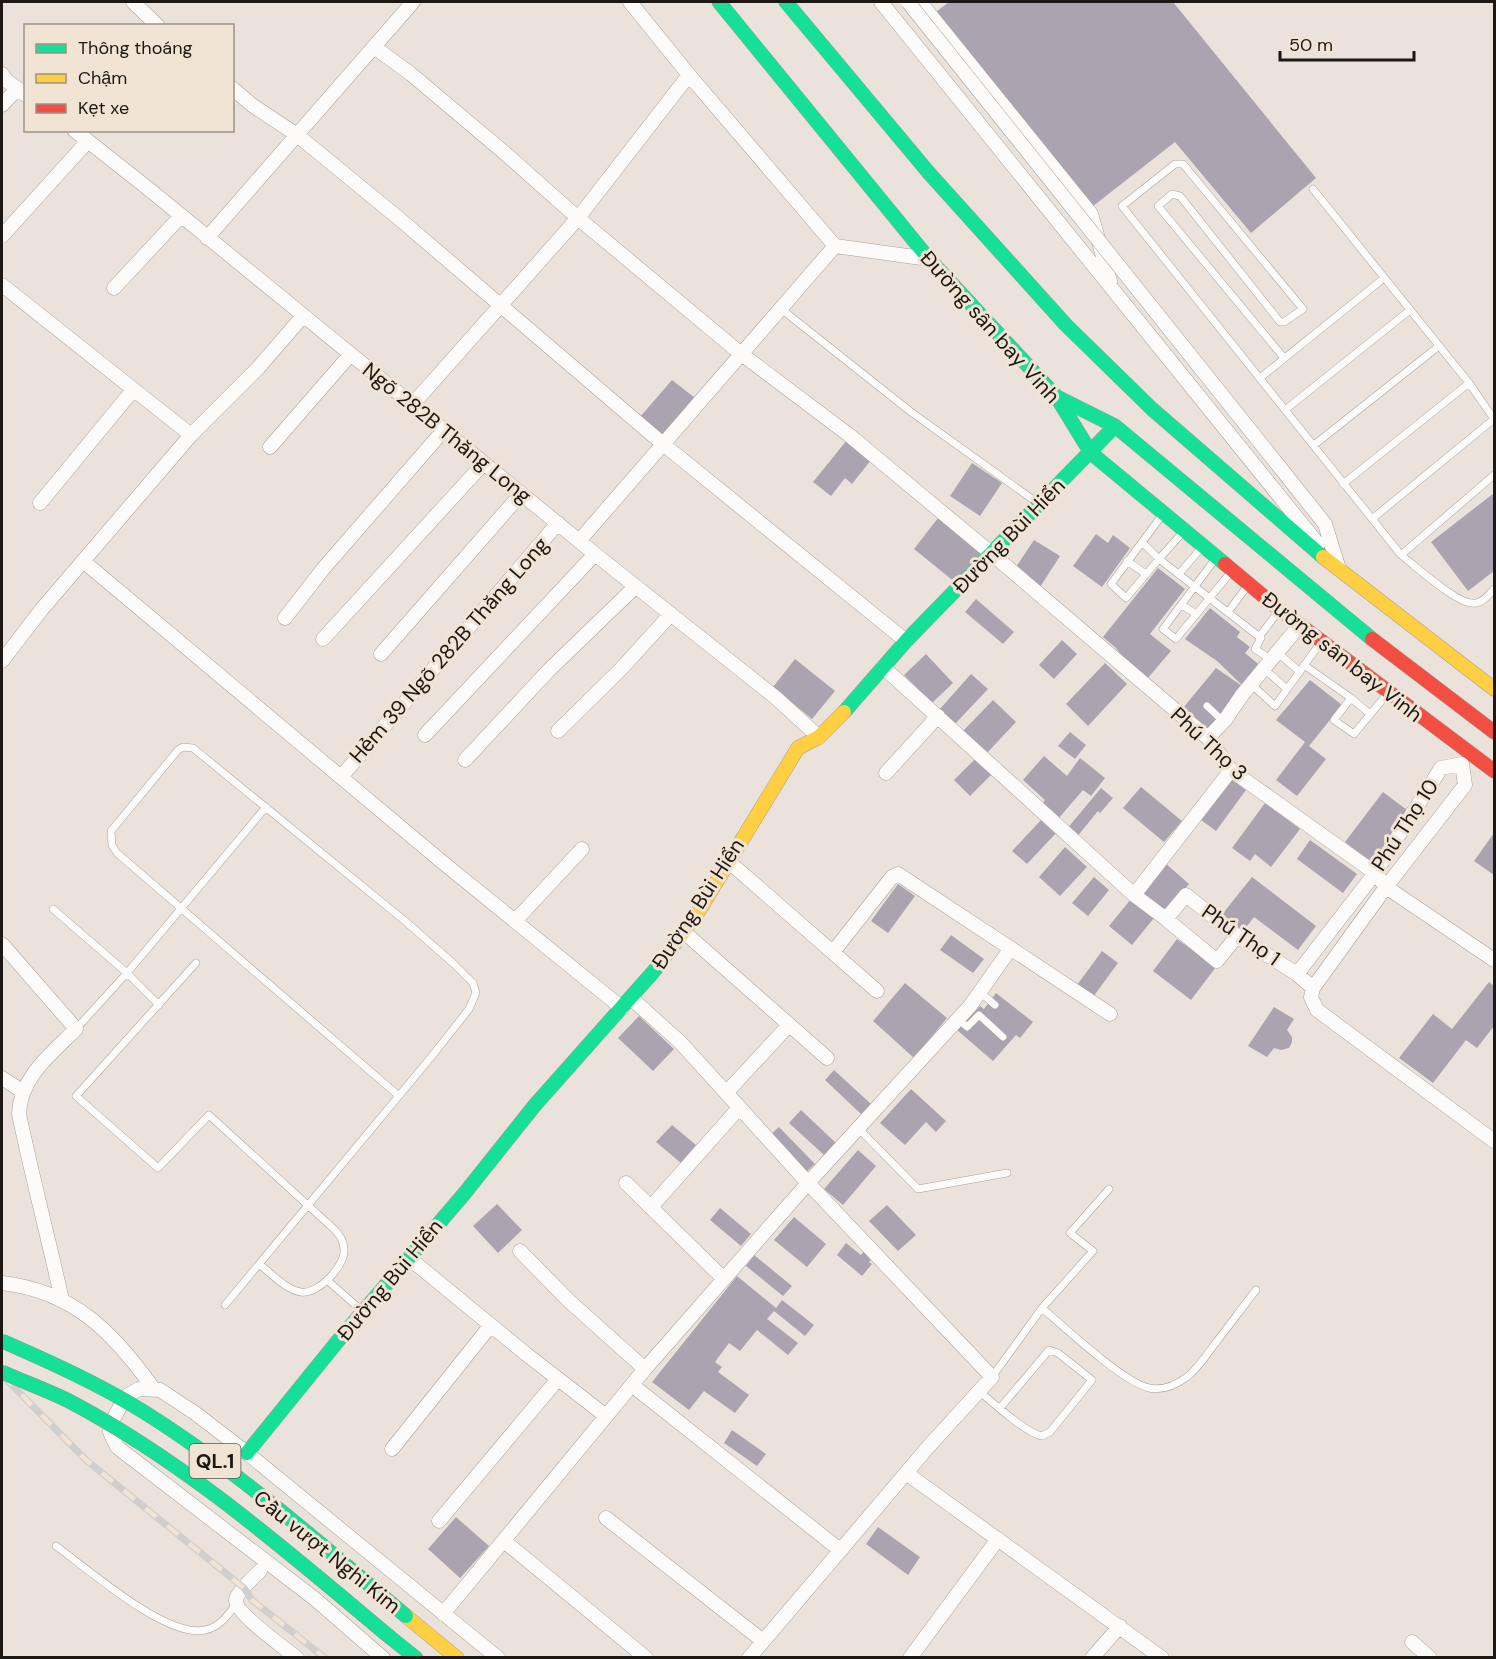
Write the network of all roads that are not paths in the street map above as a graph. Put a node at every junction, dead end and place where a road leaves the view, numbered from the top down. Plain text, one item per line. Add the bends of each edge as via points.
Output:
1 (133, 2) edge
2 (413, 2) edge
3 (630, 2) edge
4 (719, 2) edge
5 (786, 2) edge
6 (881, 2) edge
7 (908, 2) edge
8 (920, 2) edge
9 (156, 24) edge
10 (374, 47) junction
11 (2, 74) edge
12 (689, 75) junction
13 (234, 90) edge
14 (21, 92) edge
15 (2, 105) edge
16 (77, 132) edge
17 (297, 135) junction
18 (88, 141) junction
19 (1313, 189) dead end
20 (181, 216) junction
21 (578, 218) junction
22 (2, 236) edge
23 (207, 238) junction
24 (836, 246) junction
25 (929, 259) junction
26 (1384, 278) junction
27 (2, 285) edge
28 (114, 288) dead end
29 (1112, 289) junction
30 (501, 306) junction
31 (780, 308) junction
32 (1410, 310) junction
33 (303, 316) junction
34 (1439, 346) junction
35 (740, 353) junction
36 (350, 355) junction
37 (1284, 358) junction
38 (1260, 378) junction
39 (1469, 383) junction
40 (133, 390) junction
41 (1056, 396) junction
42 (412, 405) junction
43 (1285, 410) junction
44 (1494, 419) edge
45 (1115, 426) junction
46 (443, 431) junction
47 (191, 435) junction
48 (663, 444) junction
49 (1314, 445) junction
50 (270, 447) dead end
51 (1091, 453) junction
52 (484, 463) junction
53 (1494, 476) edge
54 (1344, 484) junction
55 (521, 494) junction
56 (40, 503) dead end
57 (1039, 504) junction
58 (1163, 514) junction
59 (1372, 519) junction
60 (558, 523) junction
61 (1183, 532) junction
62 (579, 541) junction
63 (1142, 542) junction
64 (1202, 547) junction
65 (595, 554) junction
66 (993, 554) junction
67 (1401, 555) junction
68 (1216, 558) junction
69 (1159, 559) junction
70 (83, 561) junction
71 (1127, 561) junction
72 (1232, 571) junction
73 (1340, 571) junction
74 (1146, 574) junction
75 (1179, 574) junction
76 (1248, 585) junction
77 (635, 586) junction
78 (1194, 586) junction
79 (1494, 589) edge
80 (1209, 598) junction
81 (1182, 604) junction
82 (1280, 610) junction
83 (1228, 612) junction
84 (670, 614) junction
85 (1196, 614) junction
86 (285, 618) dead end
87 (1299, 626) junction
88 (1259, 636) junction
89 (323, 639) dead end
90 (906, 640) junction
91 (1321, 642) junction
92 (381, 654) dead end
93 (2, 661) edge
94 (1271, 661) junction
95 (883, 667) junction
96 (1302, 668) junction
97 (1251, 684) junction
98 (1287, 689) junction
99 (1494, 689) edge
100 (1388, 693) junction
101 (1351, 698) junction
102 (1207, 706) dead end
103 (1370, 714) junction
104 (938, 716) junction
105 (1224, 722) junction
106 (558, 731) dead end
107 (425, 735) dead end
108 (819, 737) junction
109 (1208, 738) junction
110 (1479, 743) edge
111 (465, 760) dead end
112 (1231, 770) junction
113 (1494, 771) edge
114 (886, 773) dead end
115 (341, 777) junction
116 (266, 807) junction
117 (582, 849) dead end
118 (728, 861) junction
119 (1375, 873) junction
120 (1386, 888) junction
121 (1134, 895) junction
122 (183, 908) junction
123 (53, 909) dead end
124 (1166, 919) junction
125 (515, 921) junction
126 (684, 932) junction
127 (1237, 936) junction
128 (2, 944) edge
129 (1011, 948) junction
130 (832, 952) junction
131 (1494, 960) edge
132 (196, 963) dead end
133 (127, 973) junction
134 (1297, 974) junction
135 (1313, 988) junction
136 (877, 991) dead end
137 (980, 992) junction
138 (627, 1003) junction
139 (159, 1005) junction
140 (995, 1005) dead end
141 (1110, 1014) dead end
142 (958, 1019) junction
143 (789, 1025) junction
144 (76, 1029) junction
145 (1004, 1037) dead end
146 (826, 1058) dead end
147 (2, 1078) edge
148 (22, 1091) junction
149 (726, 1093) junction
150 (399, 1096) junction
151 (740, 1108) junction
152 (858, 1128) junction
153 (1494, 1141) edge
154 (1007, 1173) dead end
155 (626, 1183) dead end
156 (808, 1183) junction
157 (1109, 1189) dead end
158 (308, 1205) junction
159 (651, 1207) junction
160 (520, 1251) dead end
161 (409, 1258) junction
162 (260, 1264) junction
163 (724, 1279) junction
164 (327, 1280) junction
165 (2, 1283) edge
166 (1256, 1290) dead end
167 (62, 1300) junction
168 (225, 1305) dead end
169 (1042, 1308) junction
170 (363, 1312) junction
171 (491, 1325) junction
172 (2, 1341) edge
173 (645, 1369) junction
174 (2, 1372) edge
175 (992, 1377) junction
176 (558, 1379) junction
177 (632, 1385) junction
178 (153, 1388) junction
179 (979, 1391) junction
180 (999, 1408) junction
181 (606, 1416) junction
182 (392, 1449) dead end
183 (247, 1453) junction
184 (906, 1473) junction
185 (606, 1518) dead end
186 (439, 1521) dead end
187 (998, 1539) junction
188 (504, 1541) junction
189 (56, 1546) dead end
190 (840, 1550) junction
191 (260, 1571) dead end
192 (236, 1604) junction
193 (444, 1614) junction
194 (1120, 1626) junction
195 (763, 1641) junction
196 (1412, 1642) dead end
197 (297, 1658) edge
198 (383, 1658) edge
199 (416, 1658) edge
200 (457, 1658) edge
201 (498, 1658) edge
202 (646, 1658) edge
203 (749, 1658) edge
204 (910, 1658) edge
205 (1092, 1658) edge
206 (1162, 1658) edge
207 (1430, 1658) edge

1 - 9 street
2 - 10 street
3 - 12 street
4 - 25 main road, Đường sân bay Vinh
5 - 73 main road via 929,173 1066,325 1152,409
6 - 29 street
7 - 73 street, bridge via 1325,524
8 - 29 street via 1091,214
10 - 17 street
10 - 21 street, Phú Thọ 3 via 446,103
11 - 14 street
12 - 21 street
12 - 24 street
13 - 17 street
14 - 15 street
16 - 18 street, Ngõ 282B Thăng Long
17 - 23 street
17 - 30 street
18 - 20 street, Ngõ 282B Thăng Long
18 - 22 street
19 - 26 lane
20 - 23 street, Ngõ 282B Thăng Long
20 - 28 street
21 - 30 street
21 - 35 street, Phú Thọ 3
23 - 33 street, Ngõ 282B Thăng Long
24 - 25 street
24 - 31 street
25 - 41 main road, Đường sân bay Vinh
26 - 32 lane
26 - 37 lane
27 - 40 street
29 - 73 street
30 - 42 street
30 - 48 street
31 - 35 street
31 - 57 lane via 911,412
32 - 34 lane
32 - 43 lane
33 - 36 street, Ngõ 282B Thăng Long
33 - 47 street
34 - 39 lane
34 - 49 lane
35 - 48 street
35 - 66 street, Phú Thọ 3 via 849,435
36 - 42 street, Ngõ 282B Thăng Long
36 - 50 street
37 - 38 lane
37 - 38 lane via 1158,206 1172,194 1180,196 1280,322 1303,309 1184,164 1175,164 1122,206
38 - 43 lane
39 - 44 lane
39 - 54 lane
40 - 47 street
40 - 56 street
41 - 45 main road
41 - 51 main road, Đường sân bay Vinh
42 - 46 street, Ngõ 282B Thăng Long
43 - 49 lane
44 - 59 lane
45 - 51 main road, Đường Bùi Hiển
45 - 110 main road via 1350,622
46 - 52 street, Ngõ 282B Thăng Long
46 - 86 street
47 - 70 street
48 - 62 street
48 - 90 street
49 - 54 lane
51 - 57 main road, Đường Bùi Hiển
51 - 58 main road, Đường sân bay Vinh
52 - 55 street, Ngõ 282B Thăng Long
52 - 89 street
53 - 67 lane
54 - 59 lane
55 - 60 street, Ngõ 282B Thăng Long
55 - 92 street
57 - 66 main road, Đường Bùi Hiển
58 - 61 main road, Đường sân bay Vinh
58 - 63 lane
59 - 67 lane
60 - 62 street, Ngõ 282B Thăng Long
60 - 115 street, Hẻm 39 Ngõ 282B Thăng Long
61 - 64 main road, Đường sân bay Vinh
61 - 69 lane
62 - 65 street, Ngõ 282B Thăng Long
63 - 69 lane
63 - 71 lane
64 - 68 main road, Đường sân bay Vinh
64 - 75 lane
65 - 77 street, Ngõ 282B Thăng Long
65 - 107 street
66 - 90 main road, Đường Bùi Hiển
66 - 109 street, Phú Thọ 3
67 - 79 lane via 1468,603 1482,601
68 - 72 main road, Đường sân bay Vinh
68 - 78 lane
69 - 74 lane
69 - 75 lane
70 - 93 street
70 - 115 street
71 - 74 lane
71 - 74 lane via 1111,584 1126,598
72 - 76 main road, Đường sân bay Vinh
72 - 80 lane
73 - 99 main road
75 - 78 lane
76 - 82 main road, Đường sân bay Vinh
76 - 83 lane
77 - 84 street, Ngõ 282B Thăng Long
77 - 111 street
78 - 80 lane
78 - 81 lane
80 - 83 lane
80 - 85 lane
81 - 85 lane
81 - 85 lane via 1163,629 1176,639
82 - 87 main road, Đường sân bay Vinh
82 - 88 lane
83 - 88 lane
84 - 106 street
84 - 108 street, Ngõ 282B Thăng Long via 776,697
87 - 91 main road, Đường sân bay Vinh
87 - 94 street
88 - 94 lane via 1255,649
90 - 95 main road, Đường Bùi Hiển
91 - 96 lane
91 - 100 main road, Đường sân bay Vinh
94 - 96 lane
94 - 97 street
94 - 98 lane
95 - 104 street, Phú Thọ 1
95 - 108 main road, Đường Bùi Hiển
96 - 98 lane
96 - 101 lane
97 - 98 lane via 1275,706
97 - 105 street
100 - 103 lane
100 - 110 main road, Đường sân bay Vinh
101 - 103 lane
101 - 103 lane via 1334,720 1354,734
102 - 105 lane
104 - 114 street
104 - 121 street, Phú Thọ 1
105 - 109 street
108 - 118 main road, Đường Bùi Hiển via 798,748
109 - 112 street, Phú Thọ 3
110 - 113 main road, Đường sân bay Vinh
110 - 119 street, Phú Thọ 10 via 1441,768
110 - 120 street, Phú Thọ 10 via 1465,785
112 - 119 street, Phú Thọ 3
112 - 121 street
115 - 125 street
116 - 122 lane
116 - 122 lane via 188,747 178,750 123,815 111,831 117,853
116 - 150 lane via 405,921 473,983 476,993 469,1009
117 - 125 street
118 - 126 main road, Đường Bùi Hiển
118 - 130 street
119 - 120 street, Phú Thọ 3
119 - 134 street, Phú Thọ 10
120 - 131 street, Phú Thọ 3
120 - 135 street, Phú Thọ 10
121 - 124 street, Phú Thọ 1
122 - 133 lane
122 - 150 lane
123 - 133 lane
124 - 127 street, Phú Thọ 1 via 1186,895
124 - 127 street via 1217,961
125 - 138 street
126 - 138 main road, Đường Bùi Hiển
126 - 143 street
127 - 134 street, Phú Thọ 1
128 - 144 street
129 - 130 street via 898,874
129 - 137 street
129 - 141 street
130 - 136 street
132 - 139 lane
133 - 139 lane
133 - 144 lane
134 - 135 street, Phú Thọ 1
135 - 153 street via 1311,997 1317,1011
137 - 140 lane
137 - 142 street
138 - 149 street via 680,1042
138 - 161 main road, Đường Bùi Hiển via 535,1105
139 - 158 lane via 76,1096 158,1168 209,1115
142 - 145 lane via 967,1027 979,1015
142 - 152 street
143 - 146 street
143 - 149 street
144 - 148 street
147 - 148 street
148 - 167 street via 19,1114
149 - 151 street
150 - 158 lane
151 - 156 street
151 - 159 street
152 - 154 lane via 918,1189
152 - 156 street
155 - 159 street
156 - 163 street
156 - 175 street
157 - 169 lane via 1070,1233 1093,1251
158 - 162 lane
158 - 164 lane via 343,1241 343,1258
159 - 163 street
160 - 173 street
161 - 170 main road, Đường Bùi Hiển
161 - 171 street
162 - 164 lane via 303,1293
162 - 168 lane
163 - 173 street
164 - 170 lane
165 - 167 street via 36,1289
166 - 169 lane via 1197,1367 1178,1383 1157,1389 1140,1385 1102,1359
167 - 178 street via 88,1315 117,1340
169 - 175 lane
170 - 183 main road, Đường Bùi Hiển
171 - 176 street
171 - 182 street
172 - 200 main road, Cầu vượt Nghi Kim / QL.1, bridge via 143,1411 317,1542
173 - 177 street
174 - 199 main road, Cầu vượt Nghi Kim, bridge via 72,1403 142,1445 242,1516
175 - 179 street
176 - 181 street
176 - 186 street
177 - 181 street
177 - 190 street
178 - 183 street via 174,1398
178 - 198 street via 128,1395 118,1408 110,1432 117,1447 305,1592
179 - 180 lane
179 - 184 street
180 - 180 lane via 1042,1436 1050,1432 1092,1380 1049,1350
181 - 188 street
183 - 193 street
184 - 187 street
184 - 190 street
185 - 195 street
187 - 194 street
187 - 204 street
188 - 193 street
188 - 202 street
189 - 192 lane via 128,1599 180,1629 211,1628 228,1616
190 - 195 street
191 - 192 street via 237,1596
192 - 197 street
193 - 201 street
194 - 205 street
194 - 206 street
195 - 203 street
196 - 207 street

